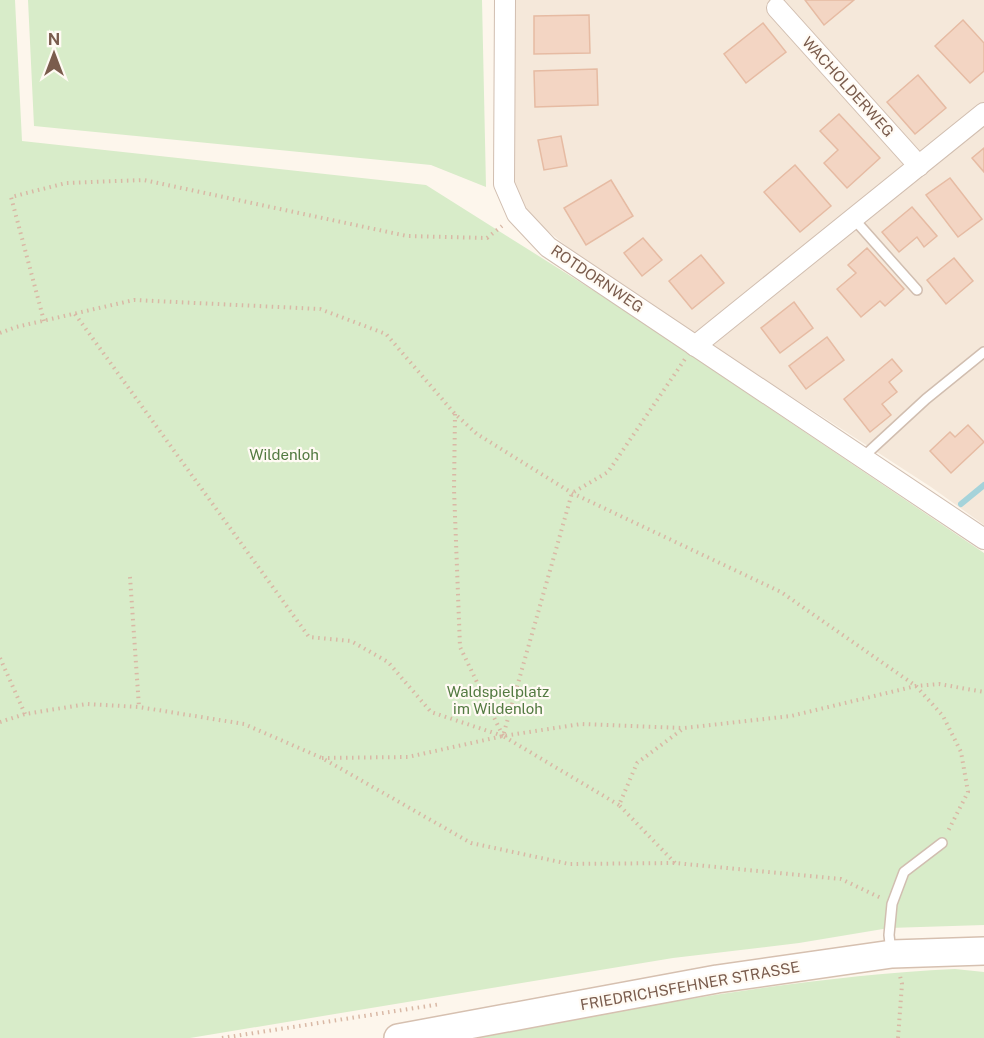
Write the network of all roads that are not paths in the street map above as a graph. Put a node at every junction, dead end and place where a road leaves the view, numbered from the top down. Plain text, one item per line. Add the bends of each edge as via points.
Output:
1 (505, 0) edge
2 (777, 8) dead end
3 (984, 113) edge
4 (919, 166) junction
5 (854, 218) junction
6 (917, 290) dead end
7 (695, 345) junction
8 (984, 352) edge
9 (862, 458) junction
10 (984, 539) edge
11 (942, 843) road end
12 (984, 951) edge
13 (892, 954) junction
14 (398, 1038) edge

1 - 7 street, ROTDORNWEG via 504,184 517,214 548,247
2 - 4 street, WACHOLDERWEG
3 - 4 street
4 - 5 street
5 - 6 lane
5 - 7 street
7 - 9 street, ROTDORNWEG
8 - 9 lane
9 - 10 street, ROTDORNWEG
11 - 13 lane via 904,872 892,904
12 - 13 main road, FRIEDRICHSFEHNER STRASSE
13 - 14 main road, FRIEDRICHSFEHNER STRASSE via 717,979

